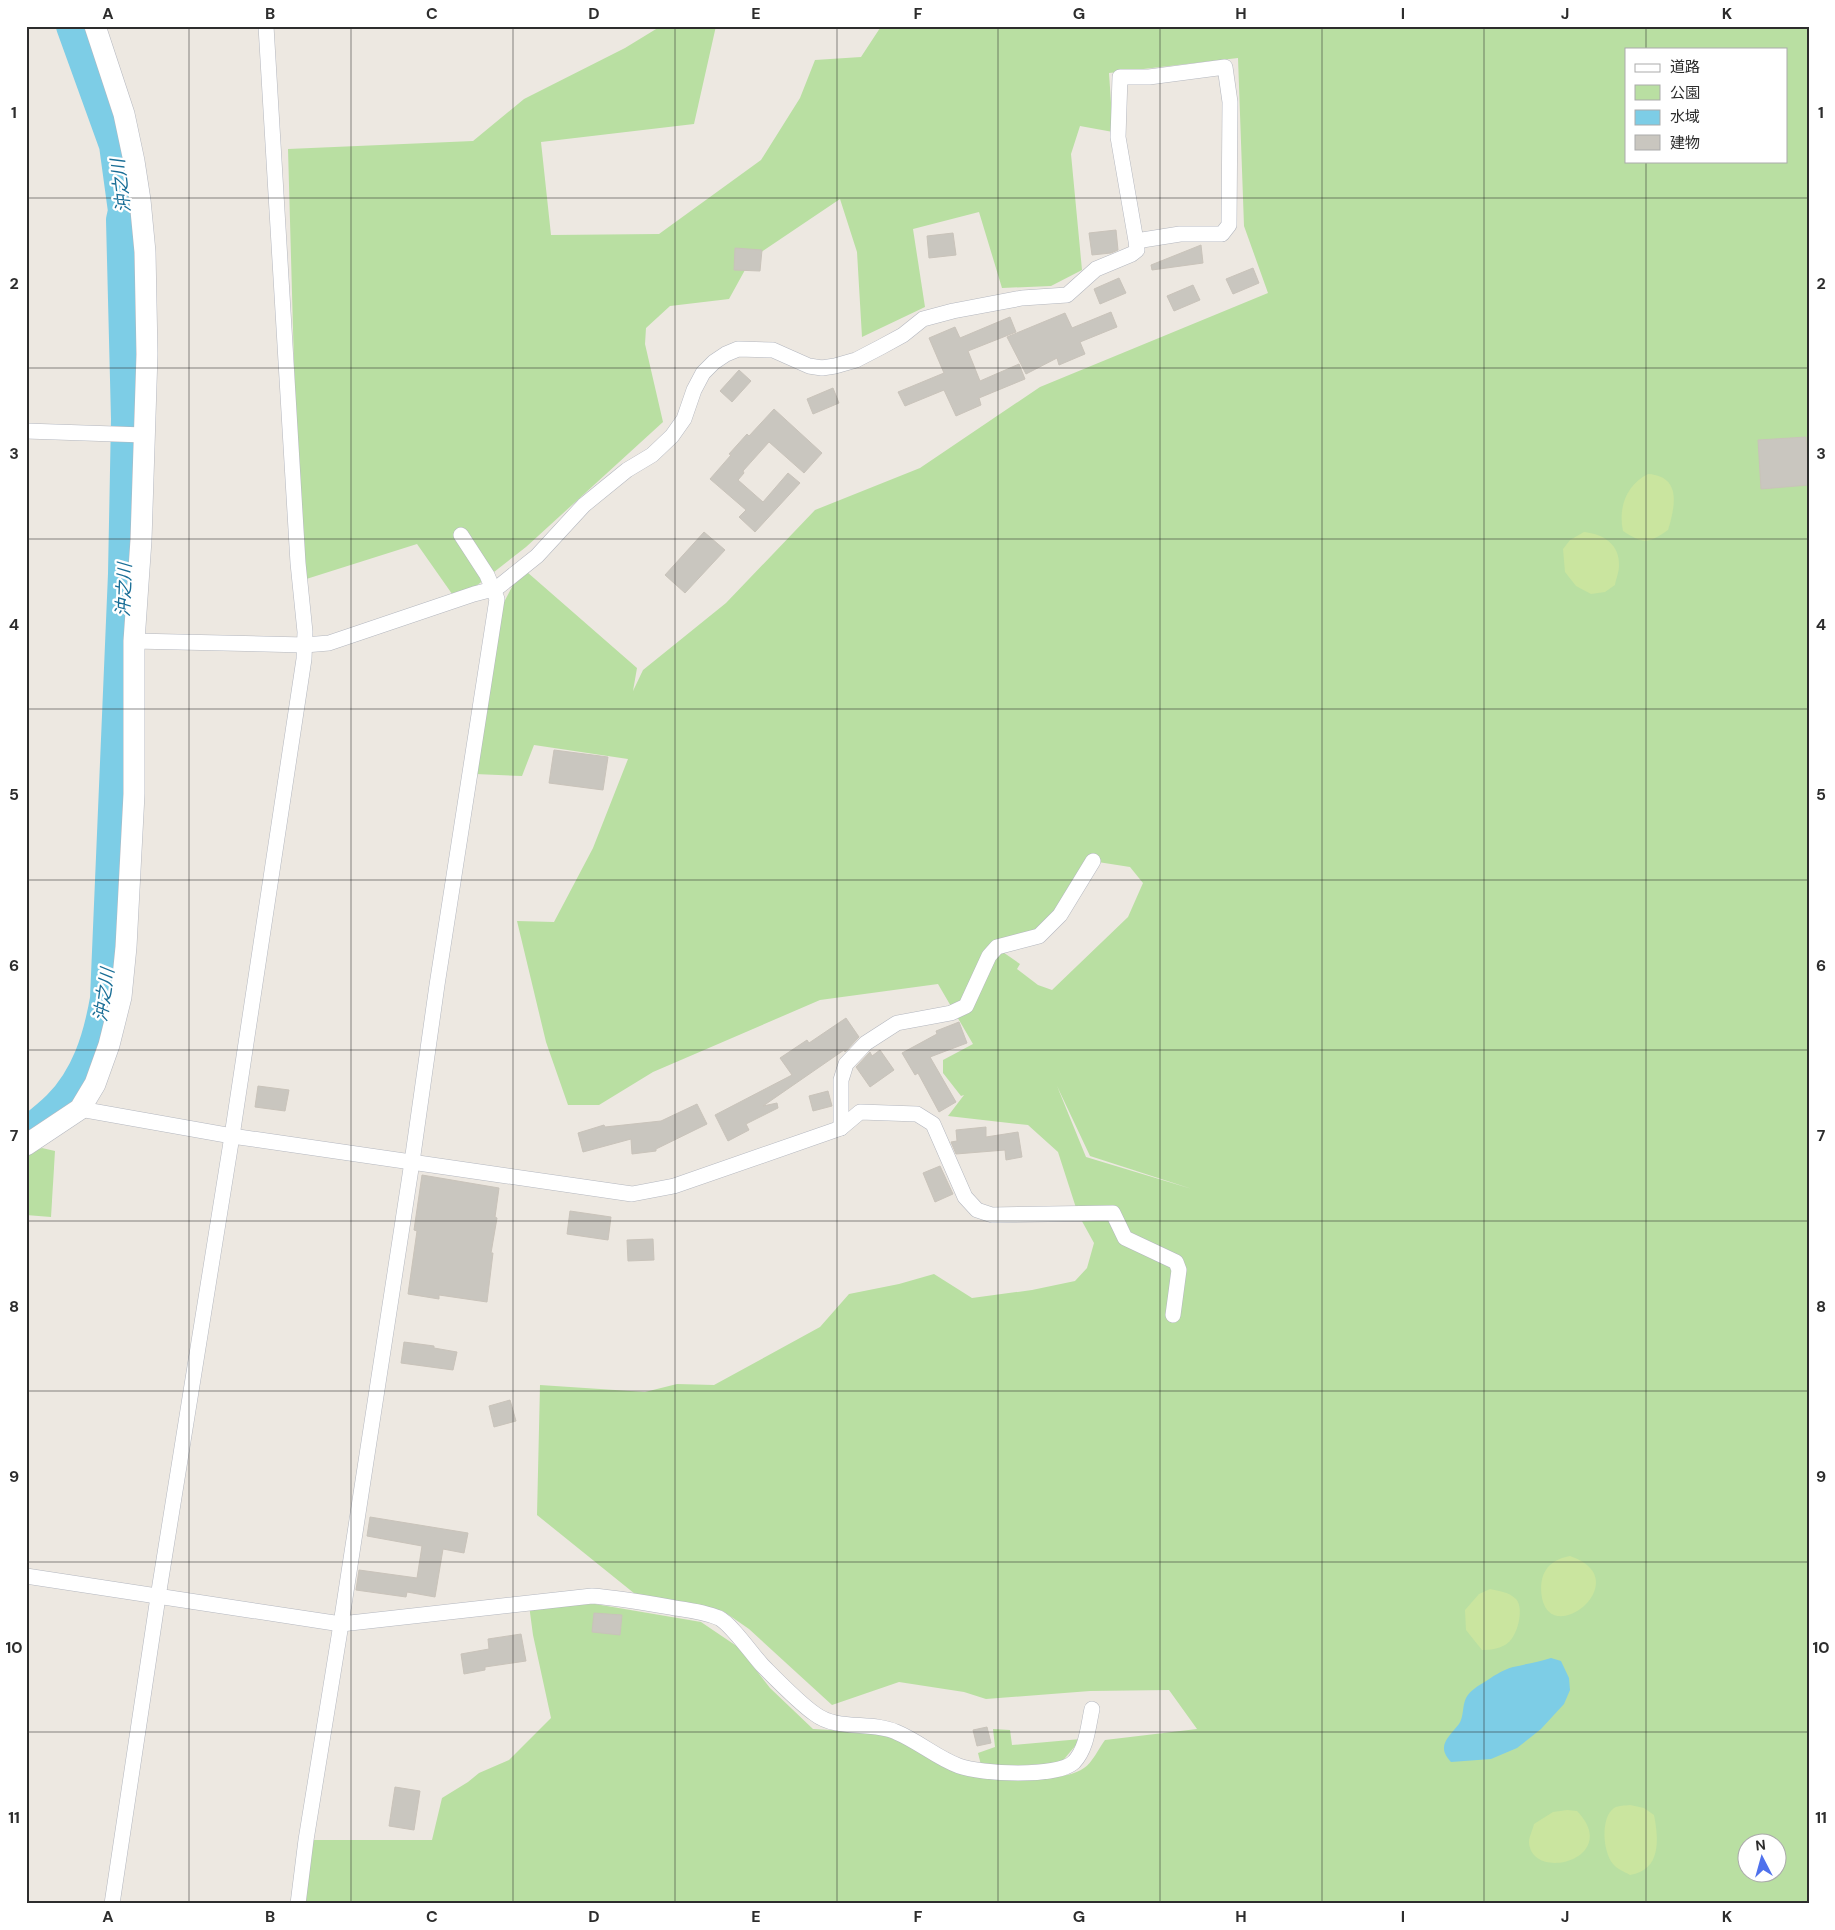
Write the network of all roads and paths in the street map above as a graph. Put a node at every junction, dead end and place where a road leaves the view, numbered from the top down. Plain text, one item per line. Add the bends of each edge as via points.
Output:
1 (95, 26) edge
2 (266, 26) edge
3 (1136, 241) junction
4 (26, 431) edge
5 (144, 435) junction
6 (461, 536) dead end
7 (493, 589) junction
8 (134, 641) junction
9 (305, 645) junction
10 (1093, 861) dead end
11 (80, 1109) junction
12 (841, 1128) junction
13 (232, 1136) junction
14 (26, 1145) edge
15 (412, 1162) junction
16 (1173, 1316) dead end
17 (26, 1576) edge
18 (158, 1597) junction
19 (341, 1624) junction
20 (1092, 1709) dead end
21 (112, 1904) edge
22 (298, 1904) edge

1 - 5 street via 124,114 140,200 145,252 147,354
2 - 9 street
3 - 3 street via 1180,234 1222,234 1229,225 1230,102 1224,66 1149,77 1120,77 1118,137
3 - 7 street via 1137,250 1132,254 1096,269 1067,294 1022,298 923,320 881,347 835,366 809,366 773,350 738,349 726,354 703,373 684,419 672,436 605,487 537,556
4 - 5 street
5 - 8 street
6 - 7 street
7 - 9 street via 329,643
7 - 15 street via 497,599
8 - 9 street
8 - 11 street via 134,794 121,997 95,1084
9 - 13 street
10 - 12 street via 1060,915 1039,936 997,948 989,956 966,1006 951,1014 897,1023 866,1043 846,1064 841,1080
11 - 13 street
11 - 14 street
12 - 15 street via 674,1186 632,1194
12 - 16 street via 860,1112 917,1114 933,1124 965,1197 977,1210 992,1215 1113,1213 1125,1238 1176,1262 1179,1270
13 - 15 street
13 - 18 street
15 - 19 street
17 - 18 street
18 - 19 street
18 - 21 street
19 - 20 street via 592,1596 703,1613 721,1619 762,1665 816,1716 840,1724 896,1731 945,1760 980,1772 1060,1770 1073,1763 1086,1741
19 - 22 street

